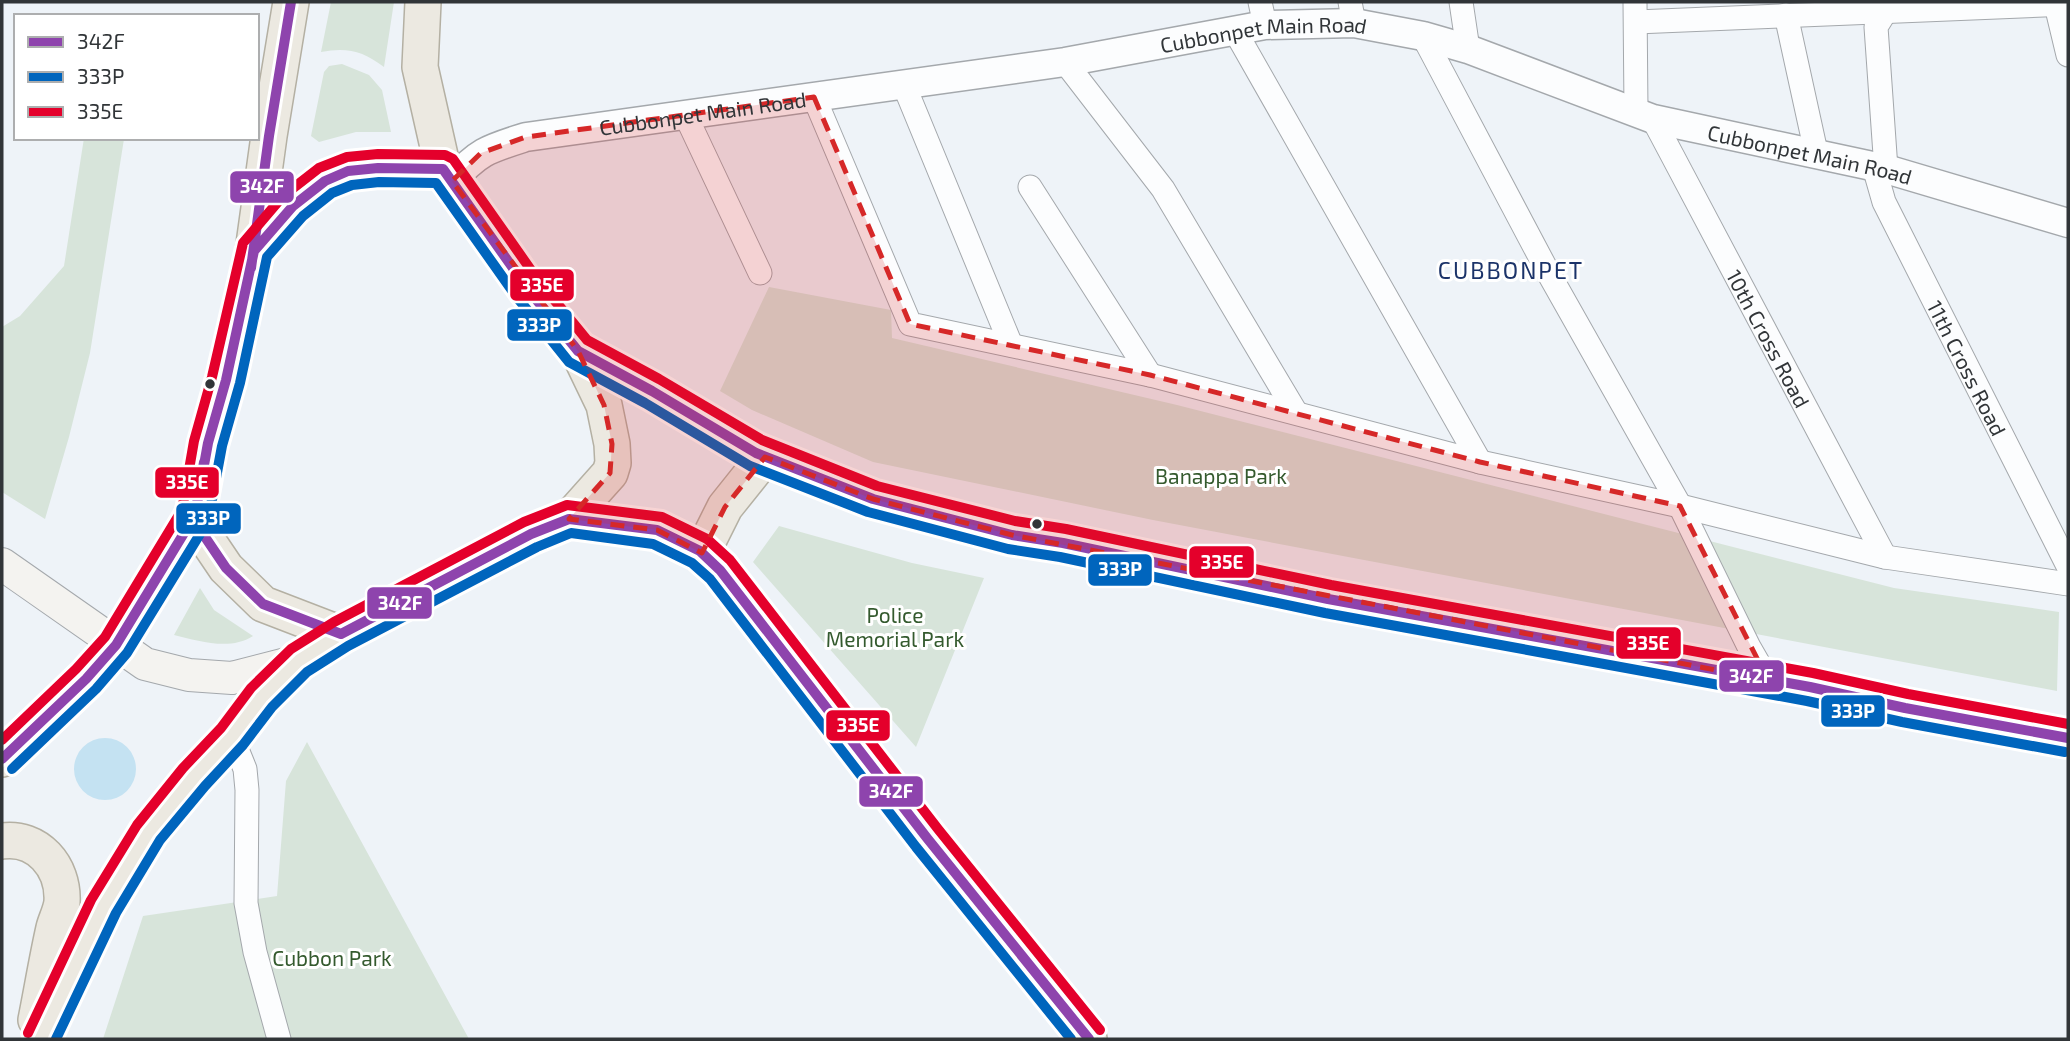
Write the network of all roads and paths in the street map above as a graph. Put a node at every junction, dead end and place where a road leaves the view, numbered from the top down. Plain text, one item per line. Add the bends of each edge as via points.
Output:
1 (291, 2) edge
2 (423, 2) edge
3 (1461, 2) edge
4 (2062, 4) edge
5 (1886, 7) edge
6 (1352, 12) edge
7 (1635, 12) edge
8 (1262, 13) edge
9 (1786, 15) junction
10 (1235, 31) junction
11 (1423, 36) junction
12 (1468, 49) junction
13 (2068, 55) edge
14 (1065, 62) junction
15 (904, 85) junction
16 (814, 97) junction
17 (685, 114) junction
18 (1644, 115) junction
19 (1816, 152) junction
20 (1880, 168) junction
21 (447, 175) junction
22 (1030, 187) dead end
23 (2068, 223) edge
24 (254, 251) junction
25 (760, 273) dead end
26 (1010, 345) junction
27 (578, 351) junction
28 (1150, 374) junction
29 (1295, 411) junction
30 (765, 457) junction
31 (1480, 462) junction
32 (1680, 506) junction
33 (195, 515) junction
34 (569, 519) junction
35 (702, 553) junction
36 (1885, 557) junction
37 (2, 564) edge
38 (2068, 566) edge
39 (2068, 584) edge
40 (341, 634) junction
41 (117, 645) junction
42 (298, 661) junction
43 (1768, 680) junction
44 (232, 737) junction
45 (2068, 738) edge
46 (2, 759) edge
47 (2, 841) edge
48 (33, 1039) edge
49 (41, 1039) edge
50 (279, 1039) edge
51 (1089, 1039) edge

1 - 24 main road
2 - 21 main road via 420,67
3 - 12 street
4 - 5 street
4 - 13 street
5 - 9 street
5 - 20 street, 11th Cross Road via 1876,26
6 - 8 street, Cubbonpet Main Road
6 - 11 street, Cubbonpet Main Road
7 - 9 street
7 - 18 street
8 - 10 street, Cubbonpet Main Road
9 - 19 street
10 - 14 street, Cubbonpet Main Road
10 - 31 street
11 - 12 street, Cubbonpet Main Road
11 - 32 street via 1549,274
12 - 18 street, Cubbonpet Main Road
14 - 15 street, Cubbonpet Main Road
14 - 29 street via 1163,189
15 - 16 street, Cubbonpet Main Road
15 - 26 street
16 - 17 street, Cubbonpet Main Road
16 - 26 street via 910,324
17 - 21 street, Cubbonpet Main Road via 526,137 481,153
17 - 25 street
18 - 19 street, Cubbonpet Main Road
18 - 36 street, 10th Cross Road
19 - 20 street, Cubbonpet Main Road
20 - 23 street, Cubbonpet Main Road
20 - 38 street, 11th Cross Road via 1884,202
21 - 24 main road via 378,168 348,171 325,181 293,206
21 - 27 main road
22 - 28 street
24 - 33 main road
26 - 28 street
27 - 30 main road
27 - 34 main road via 604,405 613,463 610,473
28 - 29 street
29 - 31 street
30 - 35 main road via 726,507
30 - 43 main road via 873,499 1012,535 1346,603
31 - 32 street
32 - 36 street
32 - 43 street
33 - 40 main road via 226,568 263,604
33 - 41 main road
34 - 35 main road via 657,530
34 - 40 main road via 531,534
35 - 51 main road
36 - 39 street
37 - 41 main road
40 - 42 main road
41 - 42 main road via 145,664 189,675 232,678
41 - 46 main road
42 - 44 main road via 261,698
43 - 45 main road
44 - 49 main road via 142,843 104,906
44 - 50 street via 245,769 247,790 246,903
47 - 48 main road via 17,839 47,856 62,902

